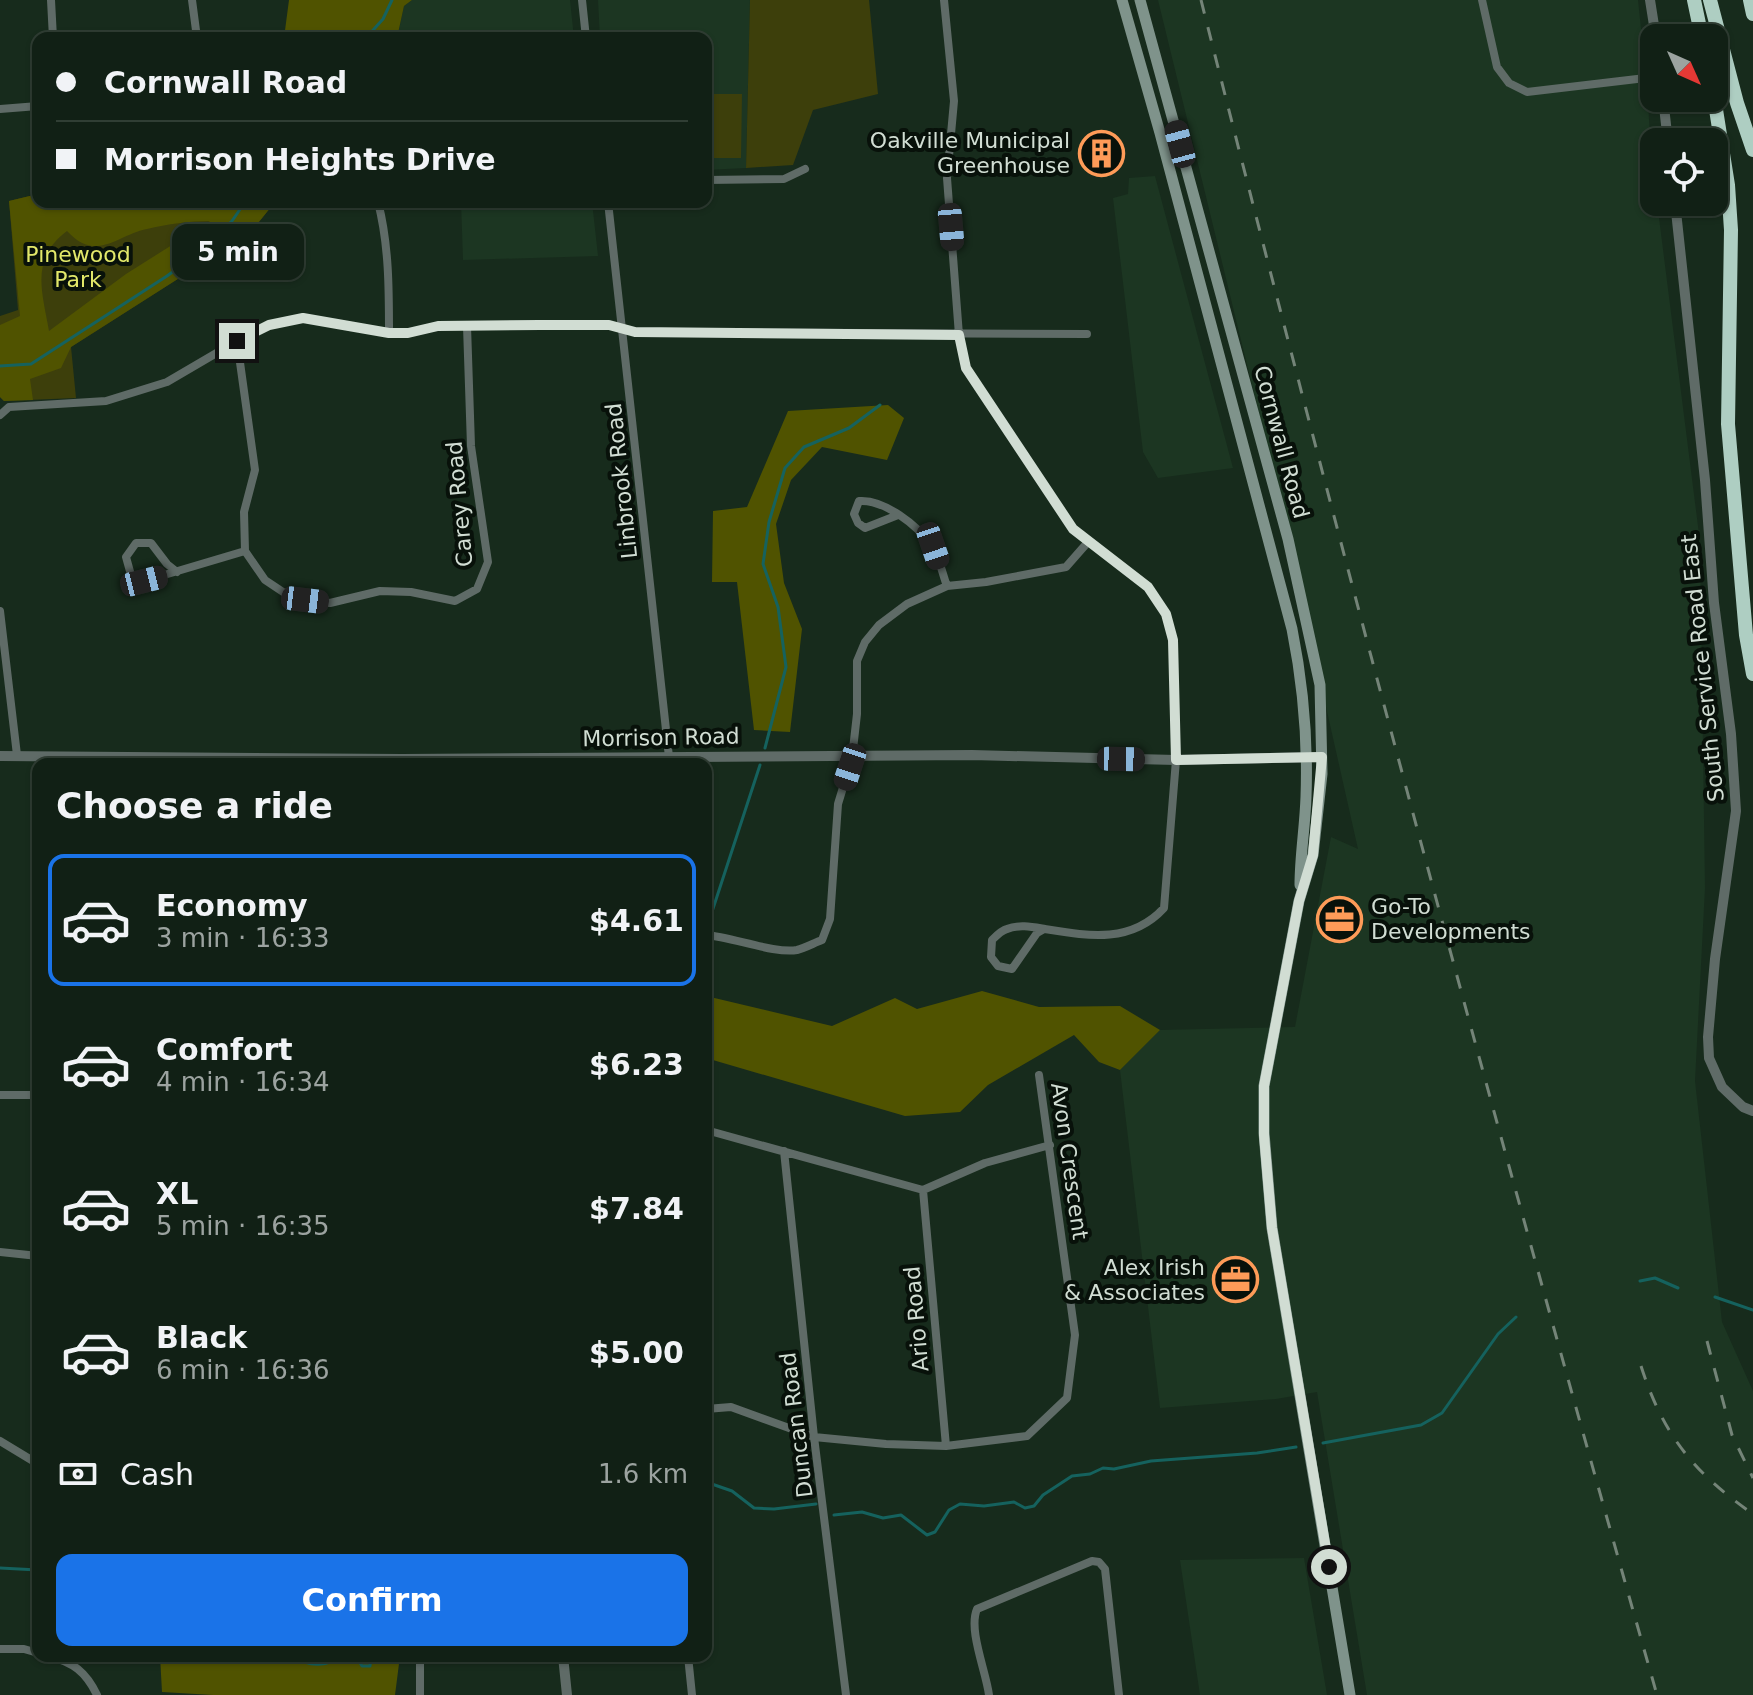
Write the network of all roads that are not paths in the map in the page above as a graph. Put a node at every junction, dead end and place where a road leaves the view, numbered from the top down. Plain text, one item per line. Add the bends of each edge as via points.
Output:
1 (51, 0) edge
2 (192, 0) edge
3 (582, 0) edge
4 (944, 0) edge
5 (1122, 0) edge
6 (1140, 0) edge
7 (1482, 0) edge
8 (1650, 0) edge
9 (1694, 0) edge
10 (1710, 0) edge
11 (1752, 2) edge
12 (1753, 14) edge
13 (1654, 24) edge
14 (1699, 24) edge
15 (53, 32) edge
16 (196, 32) edge
17 (585, 32) edge
18 (1640, 79) edge
19 (32, 106) edge
20 (0, 109) edge
21 (1717, 112) edge
22 (1753, 150) edge
23 (805, 169) dead end
24 (712, 180) edge
25 (379, 208) edge
26 (609, 208) edge
27 (1677, 216) edge
28 (467, 326) junction
29 (622, 329) junction
30 (389, 333) junction
31 (1087, 334) dead end
32 (959, 335) junction
33 (237, 341) junction
34 (0, 415) edge
35 (898, 515) junction
36 (1088, 542) junction
37 (245, 551) junction
38 (177, 572) junction
39 (947, 586) junction
40 (0, 611) edge
41 (1753, 674) edge
42 (17, 755) junction
43 (0, 756) edge
44 (669, 757) junction
45 (1322, 757) junction
46 (59, 758) edge
47 (653, 758) edge
48 (852, 758) junction
49 (1306, 758) junction
50 (1176, 760) junction
51 (1299, 901) junction
52 (1044, 929) junction
53 (712, 935) edge
54 (1039, 1075) dead end
55 (0, 1095) edge
56 (32, 1095) edge
57 (1753, 1111) edge
58 (712, 1132) edge
59 (1050, 1145) junction
60 (784, 1151) junction
61 (923, 1190) junction
62 (0, 1252) edge
63 (32, 1255) edge
64 (712, 1409) edge
65 (814, 1437) junction
66 (0, 1441) edge
67 (946, 1446) junction
68 (32, 1460) edge
69 (0, 1649) edge
70 (32, 1651) edge
71 (70, 1662) edge
72 (420, 1662) edge
73 (564, 1662) edge
74 (689, 1662) edge
75 (97, 1695) edge
76 (420, 1695) edge
77 (567, 1695) edge
78 (692, 1695) edge
79 (846, 1695) edge
80 (989, 1695) edge
81 (1119, 1695) edge
82 (1350, 1695) edge

1 - 15 street
2 - 16 street
3 - 17 street
4 - 32 street via 954,101 947,178
5 - 49 main road, Cornwall Road via 1277,566 1300,669
6 - 45 main road, Cornwall Road via 1291,554 1320,685
7 - 18 street via 1497,67 1509,83 1527,92
8 - 13 street
9 - 14 highway
10 - 22 highway
11 - 12 highway
19 - 20 street
21 - 41 highway via 1730,215 1728,424
23 - 24 street via 784,179
25 - 30 street via 388,265
26 - 29 street, Linbrook Road
27 - 57 street, South Service Road East via 1736,811 1715,959 1709,1058 1722,1087
28 - 29 street
28 - 30 street
28 - 37 street, Carey Road via 471,446 488,562 477,589 455,601 380,591 330,603 305,600 265,580
29 - 32 street
29 - 44 street, Linbrook Road
30 - 33 street via 303,318 269,325
31 - 32 street
32 - 36 street via 972,379 1073,529
33 - 34 street via 167,382 106,401 9,407
33 - 37 street via 255,470 244,512
35 - 35 street via 869,500 859,501 854,514 865,528
35 - 39 street via 933,546
36 - 39 street via 1066,567
36 - 50 street via 1148,587 1166,614 1173,640
37 - 38 street
38 - 38 street via 139,580 131,575 126,557 136,543 151,543
39 - 48 street via 907,604 865,642 857,661
40 - 42 street
42 - 43 street, Morrison Road
42 - 46 street, Morrison Road
44 - 47 street, Morrison Road
44 - 48 street, Morrison Road
45 - 49 street, Morrison Road
45 - 51 main road, Cornwall Road via 1313,855
48 - 50 street, Morrison Road
48 - 53 street via 838,804 830,919 822,940 796,950
49 - 50 street, Morrison Road
49 - 51 main road, Cornwall Road
50 - 52 street via 1164,908 1151,922 1123,934 1077,936
51 - 82 main road, Cornwall Road via 1264,1086 1264,1135 1272,1228
52 - 52 street via 1006,929 992,940 991,957 998,966 1012,969
54 - 59 street, Avon Crescent
55 - 56 street
58 - 60 street
59 - 61 street via 985,1163
59 - 67 street, Avon Crescent via 1075,1335 1067,1398 1027,1436
60 - 61 street
60 - 65 street, Duncan Road
61 - 67 street, Ario Road
62 - 63 street
64 - 65 street, Avon Crescent via 731,1407
65 - 67 street, Avon Crescent
65 - 79 street, Duncan Road
66 - 68 street
69 - 70 street
71 - 75 street via 89,1678
72 - 76 street
73 - 77 street
74 - 78 street
80 - 81 street via 974,1630 977,1609 1096,1561 1105,1569

